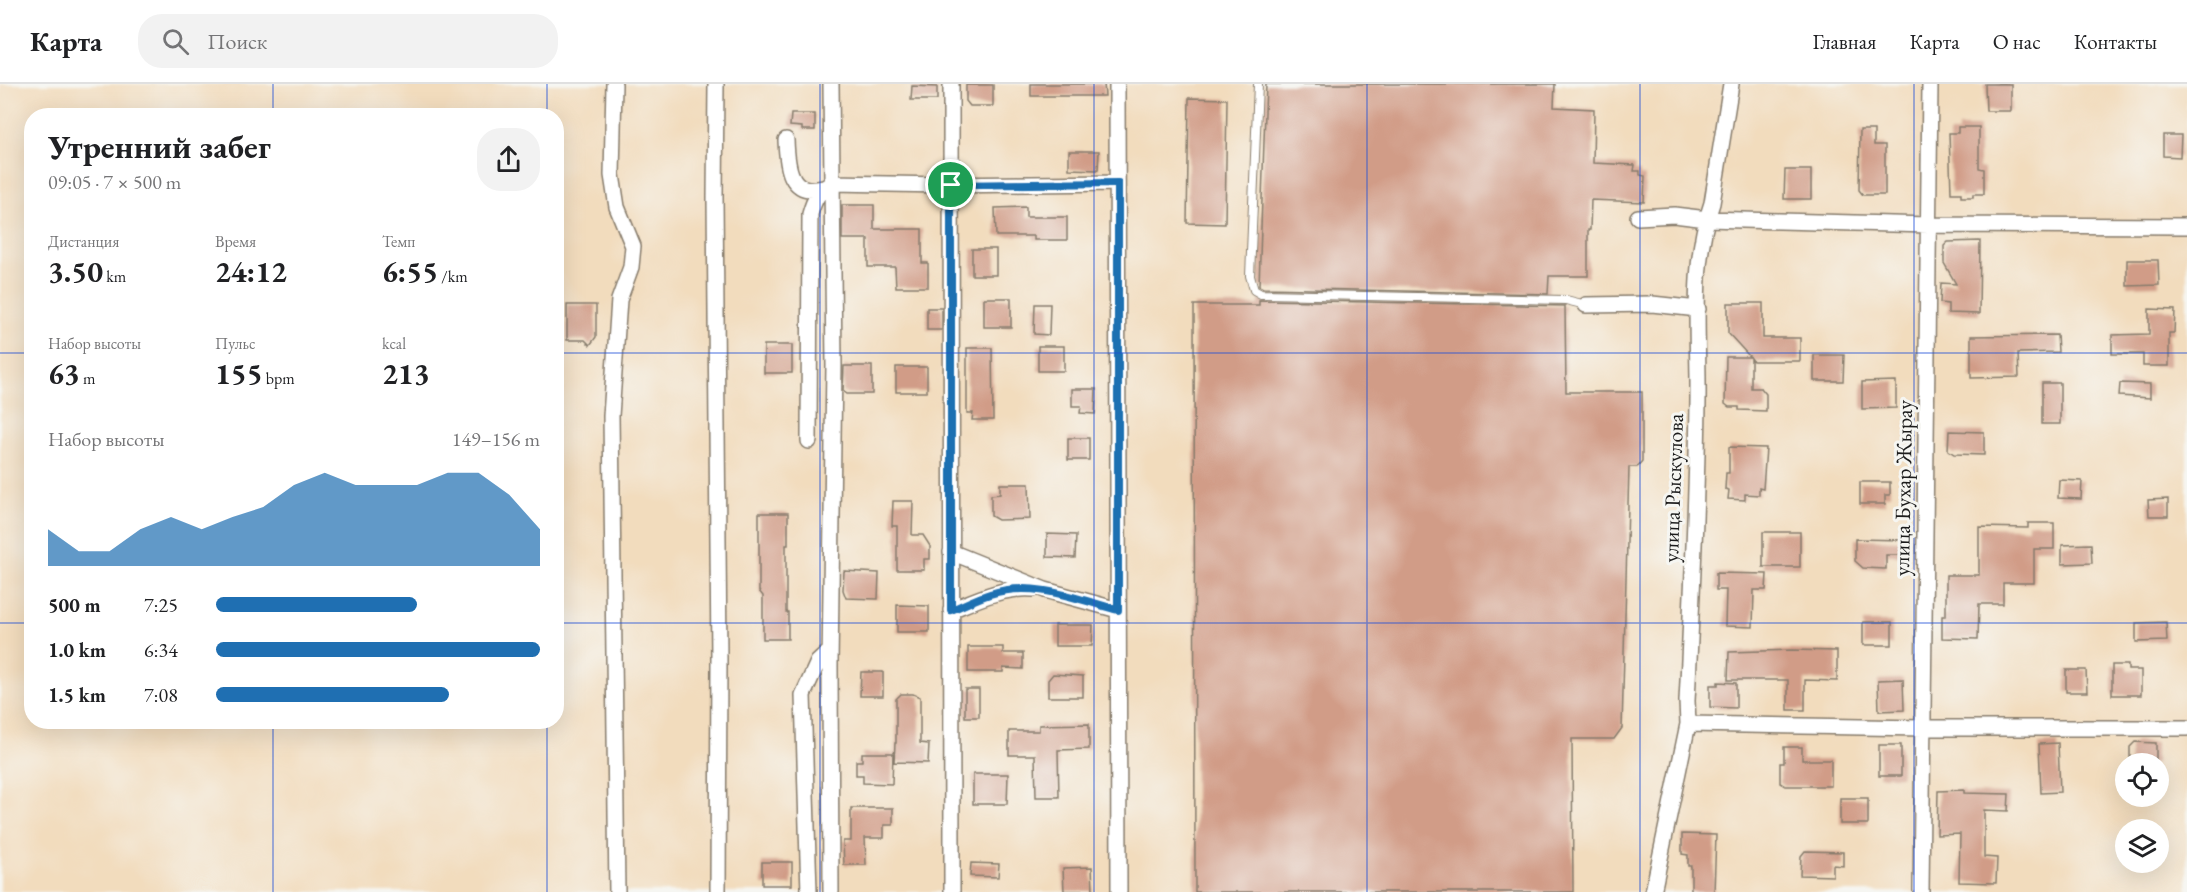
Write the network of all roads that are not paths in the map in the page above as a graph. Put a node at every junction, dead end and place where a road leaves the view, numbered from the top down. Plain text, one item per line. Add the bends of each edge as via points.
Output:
1 (614, 84) edge
2 (716, 84) edge
3 (831, 84) edge
4 (951, 84) edge
5 (1117, 84) edge
6 (1258, 84) edge
7 (1731, 84) edge
8 (1930, 84) edge
9 (786, 140) dead end
10 (1118, 183) junction
11 (827, 185) junction
12 (951, 185) junction
13 (1638, 217) dead end
14 (1707, 219) junction
15 (1929, 225) junction
16 (2187, 226) edge
17 (1586, 305) joint
18 (1698, 309) junction
19 (809, 441) dead end
20 (951, 552) junction
21 (1045, 590) junction
22 (951, 610) junction
23 (1118, 610) junction
24 (830, 651) junction
25 (1688, 724) junction
26 (1923, 728) junction
27 (2187, 728) edge
28 (617, 892) edge
29 (718, 892) edge
30 (809, 892) edge
31 (831, 892) edge
32 (952, 892) edge
33 (1119, 892) edge
34 (1653, 892) edge
35 (1921, 892) edge

1 - 28 street via 612,175 617,207 633,246 631,267 619,300 612,416
2 - 29 street
3 - 11 street
4 - 12 street
5 - 10 street
6 - 17 lane via 1250,276 1254,290 1262,294 1566,300
7 - 14 street, улица Рыскулова
8 - 15 street, улица Бухар Жырау
9 - 11 street via 793,179 802,188 814,190
10 - 12 street
10 - 23 street
11 - 12 street
11 - 19 street via 814,200 810,214
11 - 24 street via 834,365
12 - 20 street
13 - 14 street via 1674,215
14 - 15 street
14 - 18 street, улица Рыскулова via 1699,261
15 - 16 street
15 - 26 street, улица Бухар Жырау
17 - 18 street via 1652,304
18 - 25 street, улица Рыскулова
20 - 21 street
20 - 22 street
21 - 22 street via 1020,588 991,593
21 - 23 street
22 - 32 street
23 - 33 street
24 - 30 street via 818,662 803,695
24 - 31 street
25 - 26 street
25 - 34 street, улица Рыскулова
26 - 27 street
26 - 35 street, улица Бухар Жырау

